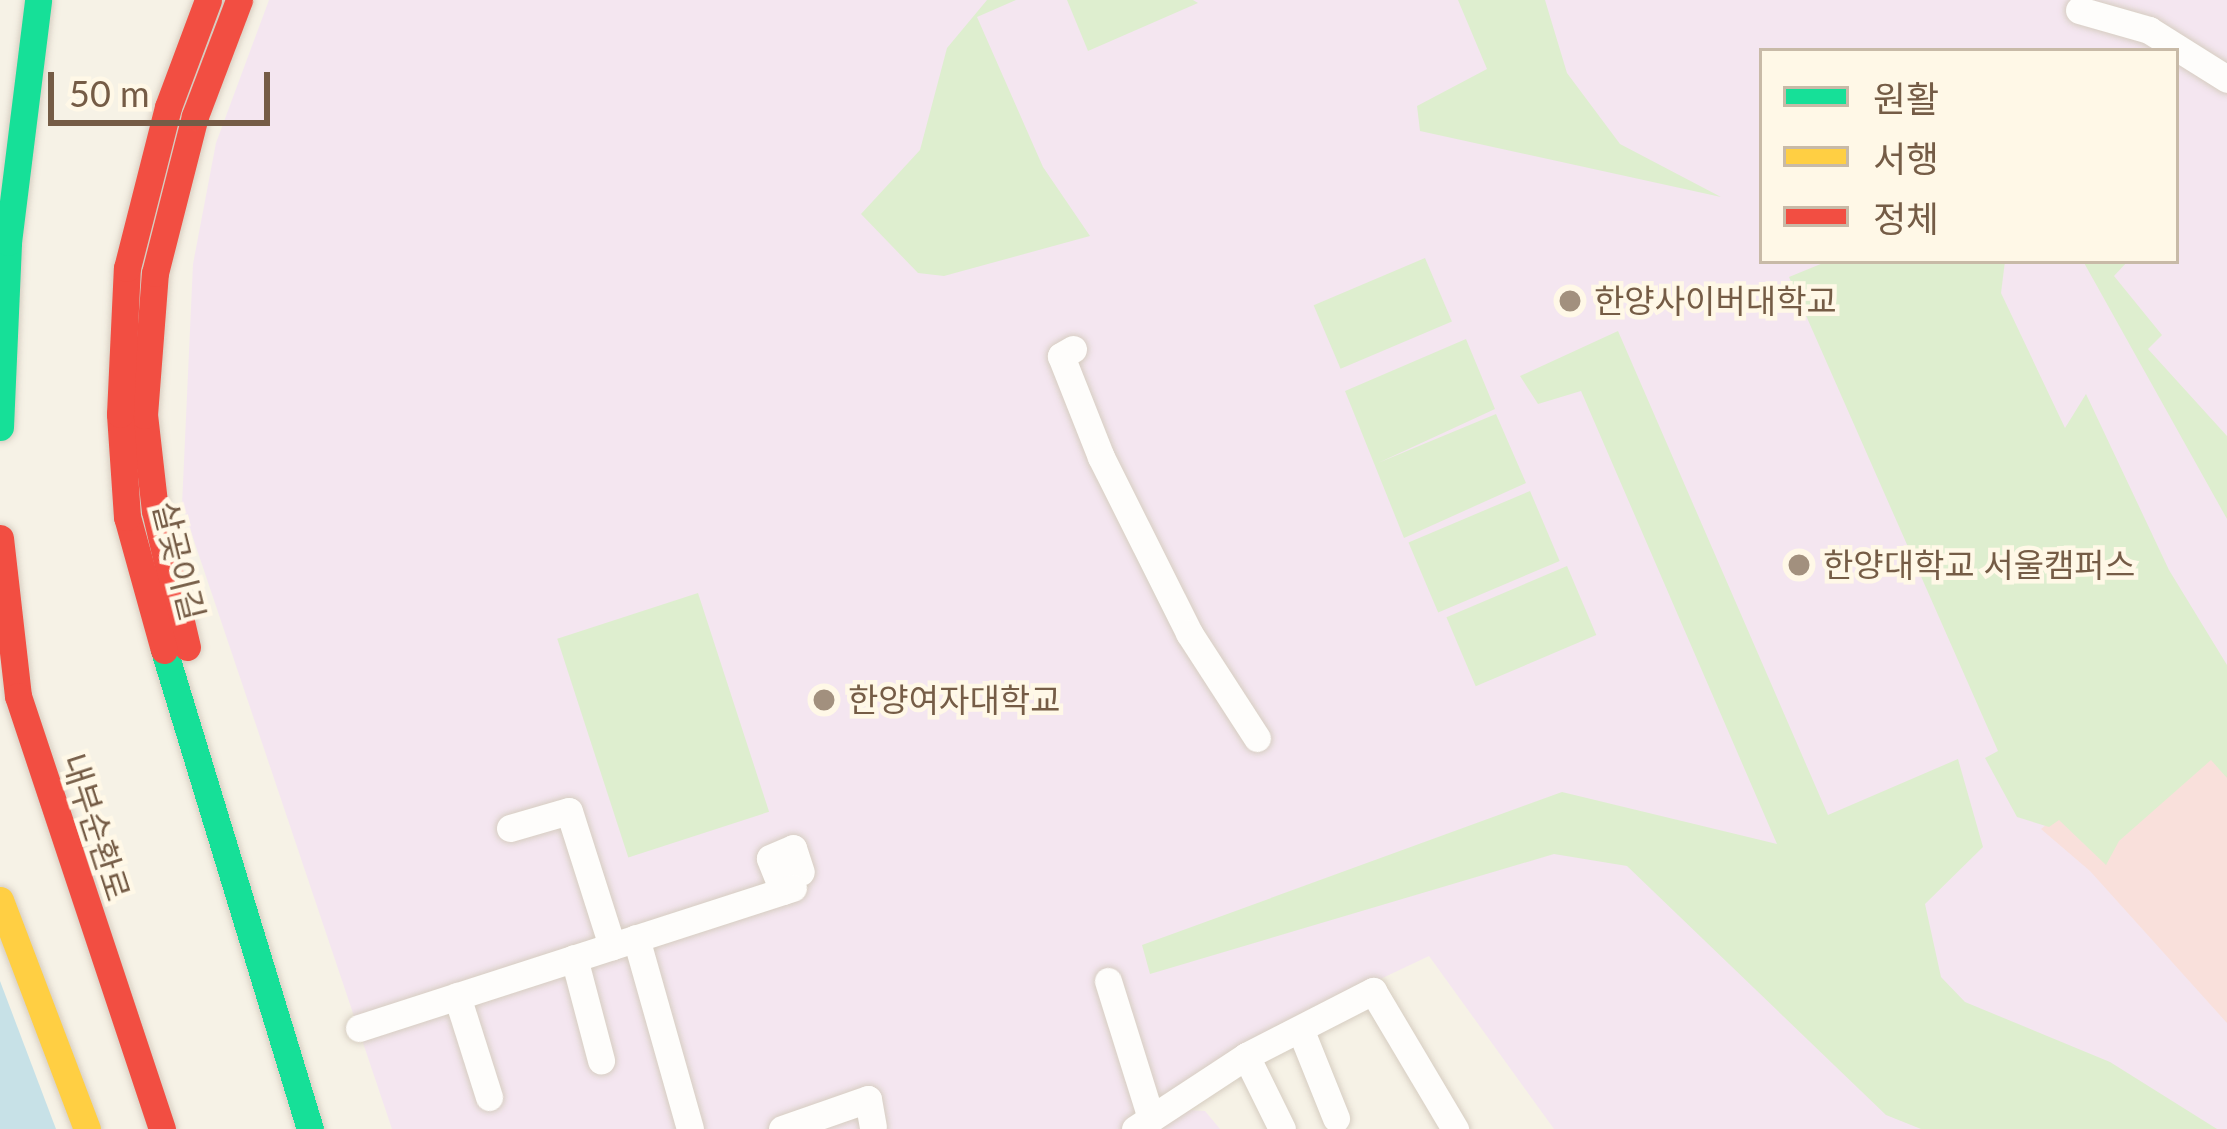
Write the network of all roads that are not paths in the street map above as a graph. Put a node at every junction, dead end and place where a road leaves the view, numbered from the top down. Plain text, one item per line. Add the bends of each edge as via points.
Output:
1 (38, 0) edge
2 (208, 0) edge
3 (239, 0) edge
4 (2079, 10) dead end
5 (2178, 48) edge
6 (2179, 49) edge
7 (2227, 79) edge
8 (1072, 349) dead end
9 (0, 427) edge
10 (0, 538) edge
11 (1257, 738) dead end
12 (510, 828) dead end
13 (792, 884) dead end
14 (0, 900) edge
15 (624, 942) junction
16 (574, 958) junction
17 (1108, 982) dead end
18 (457, 996) junction
19 (358, 1028) dead end
20 (1301, 1030) junction
21 (1246, 1056) junction
22 (602, 1060) dead end
23 (489, 1097) dead end
24 (1336, 1118) dead end
25 (1143, 1124) edge
26 (873, 1127) edge
27 (87, 1129) edge
28 (162, 1129) edge
29 (310, 1129) edge
30 (326, 1129) edge
31 (690, 1129) edge
32 (782, 1129) edge
33 (1282, 1129) edge
34 (1455, 1129) edge

1 - 9 main road via 8,242
2 - 29 main road, 살곶이길 via 168,107 127,268 120,414 127,517 218,845
3 - 30 main road, 살곶이길 via 195,116 155,273 144,415 155,511 232,836
4 - 5 street via 2149,30
6 - 7 street
8 - 11 street via 1061,356 1101,457 1190,633
10 - 28 main road, 내부순환로 via 18,696
12 - 15 street via 569,811
13 - 15 street
14 - 27 main road
15 - 16 street
15 - 31 street
16 - 18 street
16 - 22 street
17 - 25 street
18 - 19 street
18 - 23 street
20 - 21 street
20 - 24 street
20 - 34 street via 1372,991
21 - 25 street
21 - 33 street
26 - 32 street via 868,1100

